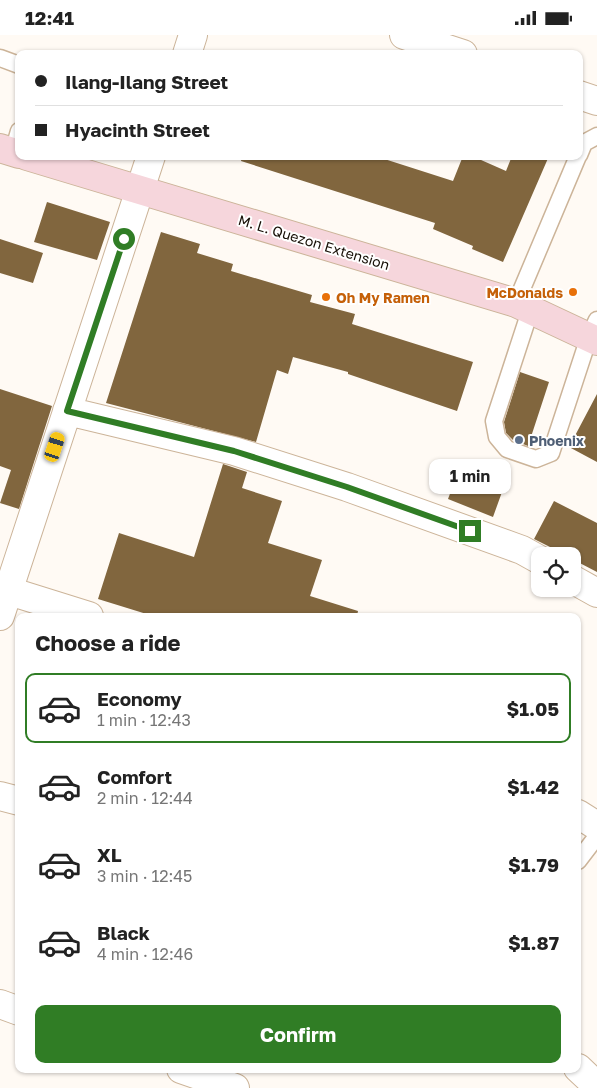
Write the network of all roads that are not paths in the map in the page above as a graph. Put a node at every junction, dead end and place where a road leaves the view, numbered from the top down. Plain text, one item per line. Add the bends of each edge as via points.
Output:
1 (193, 35) edge
2 (404, 35) edge
3 (188, 50) edge
4 (451, 50) edge
5 (0, 58) edge
6 (15, 64) edge
7 (583, 96) edge
8 (597, 101) edge
9 (597, 136) edge
10 (583, 145) edge
11 (51, 160) edge
12 (150, 160) edge
13 (577, 160) edge
14 (140, 190) junction
15 (524, 306) junction
16 (594, 333) edge
17 (67, 411) junction
18 (531, 555) edge
19 (581, 584) edge
20 (597, 593) edge
21 (4, 603) edge
22 (69, 613) edge
23 (0, 796) edge
24 (15, 800) edge
25 (581, 816) edge
26 (597, 826) edge
27 (597, 836) edge
28 (581, 857) edge
29 (0, 1005) edge
30 (15, 1010) edge
31 (581, 1072) edge
32 (193, 1073) edge
33 (597, 1086) edge
34 (236, 1088) edge

1 - 3 street
2 - 4 street
5 - 6 lane
7 - 8 street
9 - 10 lane
11 - 14 main road, M. L. Quezon Extension
12 - 14 street
13 - 15 lane
14 - 15 main road, M. L. Quezon Extension
14 - 17 street
15 - 16 main road, M. L. Quezon Extension
15 - 16 lane via 494,421 497,437 507,449 536,459 551,453
17 - 18 street via 234,451 347,487
17 - 21 street
19 - 20 street
21 - 22 street
23 - 24 street
25 - 26 street
27 - 28 lane
29 - 30 street
31 - 33 street
32 - 34 street

